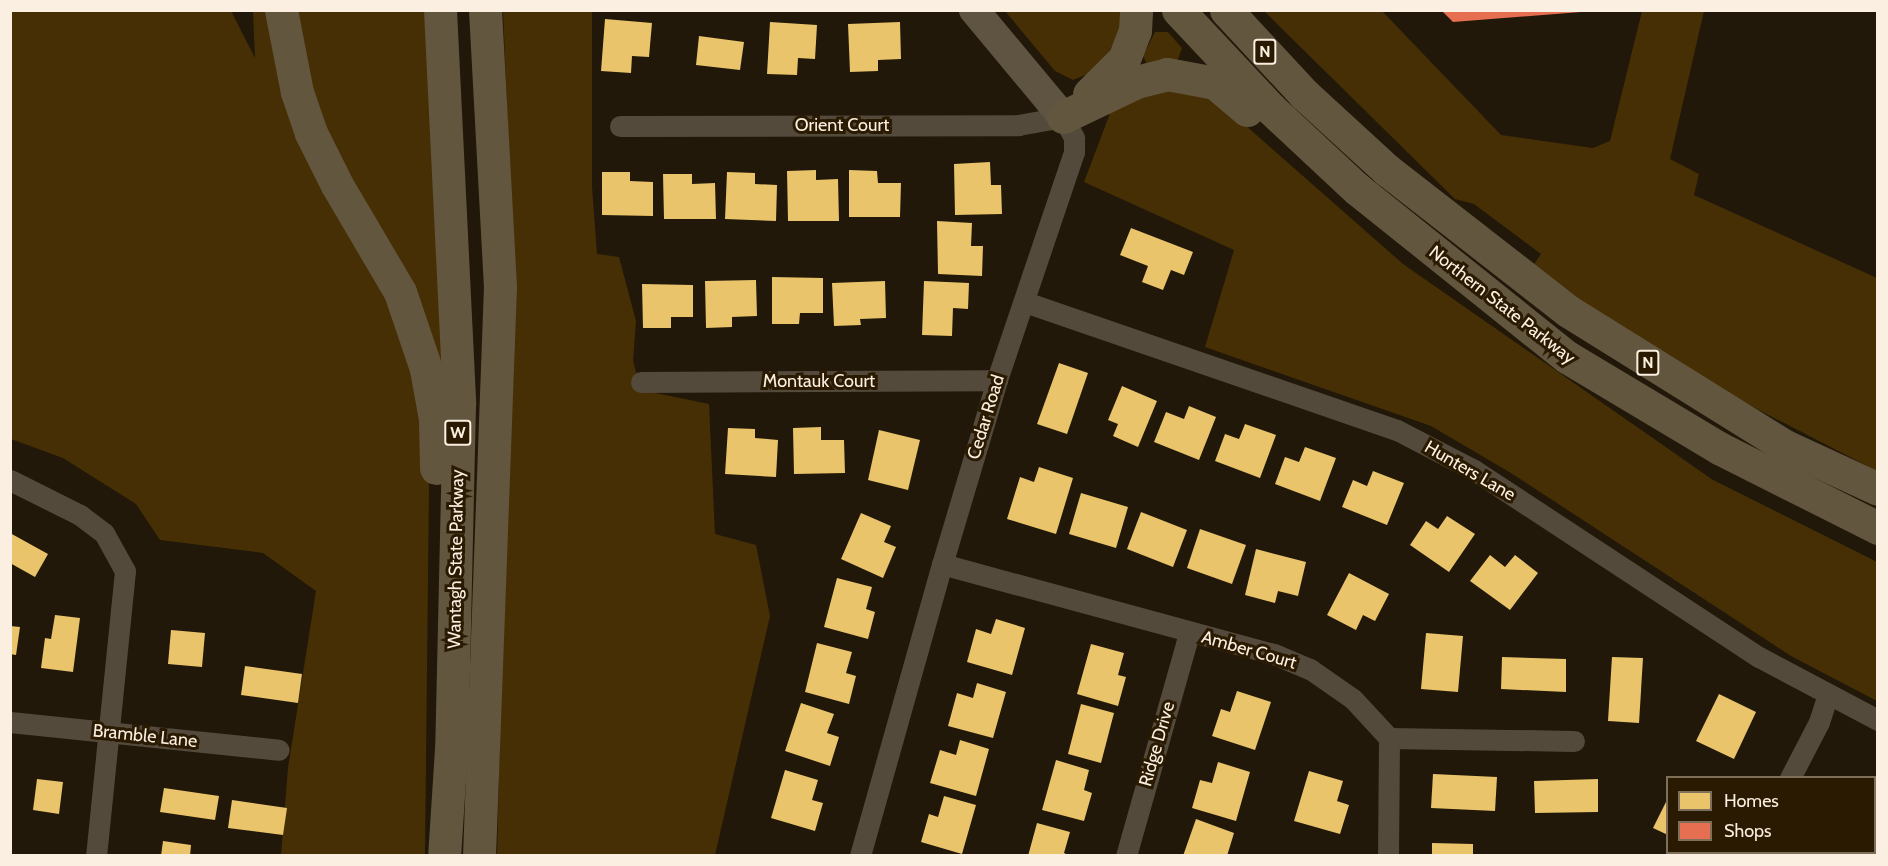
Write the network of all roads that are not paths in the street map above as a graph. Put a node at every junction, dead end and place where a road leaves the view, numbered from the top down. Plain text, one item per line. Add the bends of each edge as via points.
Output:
1 (281, 10) edge
2 (440, 10) edge
3 (484, 10) edge
4 (974, 10) edge
5 (1136, 10) edge
6 (1179, 10) edge
7 (1226, 10) edge
8 (1247, 10) edge
9 (1304, 94) junction
10 (1063, 117) junction
11 (620, 126) dead end
12 (1357, 189) junction
13 (1024, 302) junction
14 (997, 380) junction
15 (641, 382) dead end
16 (10, 480) edge
17 (1878, 489) edge
18 (1878, 528) edge
19 (942, 564) junction
20 (1189, 633) junction
21 (1828, 694) junction
22 (1878, 720) edge
23 (10, 722) edge
24 (109, 732) junction
25 (1389, 738) junction
26 (1574, 741) dead end
27 (451, 749) junction
28 (279, 750) dead end
29 (1791, 776) edge
30 (96, 855) edge
31 (444, 855) edge
32 (480, 855) edge
33 (860, 855) edge
34 (1126, 855) edge
35 (1388, 855) edge

1 - 27 highway via 297,92 312,133 337,185 400,292 426,369 435,419 440,591
2 - 27 highway, Wantagh State Parkway / W via 459,404
3 - 32 highway, Wantagh State Parkway / W via 500,287
4 - 10 street, Cedar Road
5 - 10 highway via 1135,31 1124,59
6 - 12 highway, Northern State Parkway / N via 1269,107
7 - 9 highway, Northern State Parkway / N
8 - 9 highway
9 - 17 highway, Northern State Parkway / N via 1435,211 1568,311 1785,446
10 - 11 street, Orient Court via 1018,125
10 - 12 highway via 1152,77 1198,77 1228,91 1264,126
10 - 13 street, Cedar Road via 1074,138 1074,152
12 - 18 highway, Northern State Parkway / N via 1577,364 1719,448
13 - 14 street, Cedar Road
13 - 21 street, Hunters Lane via 1397,430 1474,470 1759,657
14 - 15 street, Montauk Court
14 - 19 street, Cedar Road
16 - 24 street via 80,515 104,533 125,571
19 - 20 street, Amber Court
19 - 33 street, Cedar Road
20 - 25 street, Amber Court via 1274,654 1310,669 1353,699
20 - 34 street, Ridge Drive
21 - 22 street, Hunters Lane
21 - 29 street via 1819,722
23 - 24 street, Bramble Lane
24 - 28 street, Bramble Lane
24 - 30 street
25 - 26 street
25 - 35 street
27 - 31 highway, Wantagh State Parkway / W

